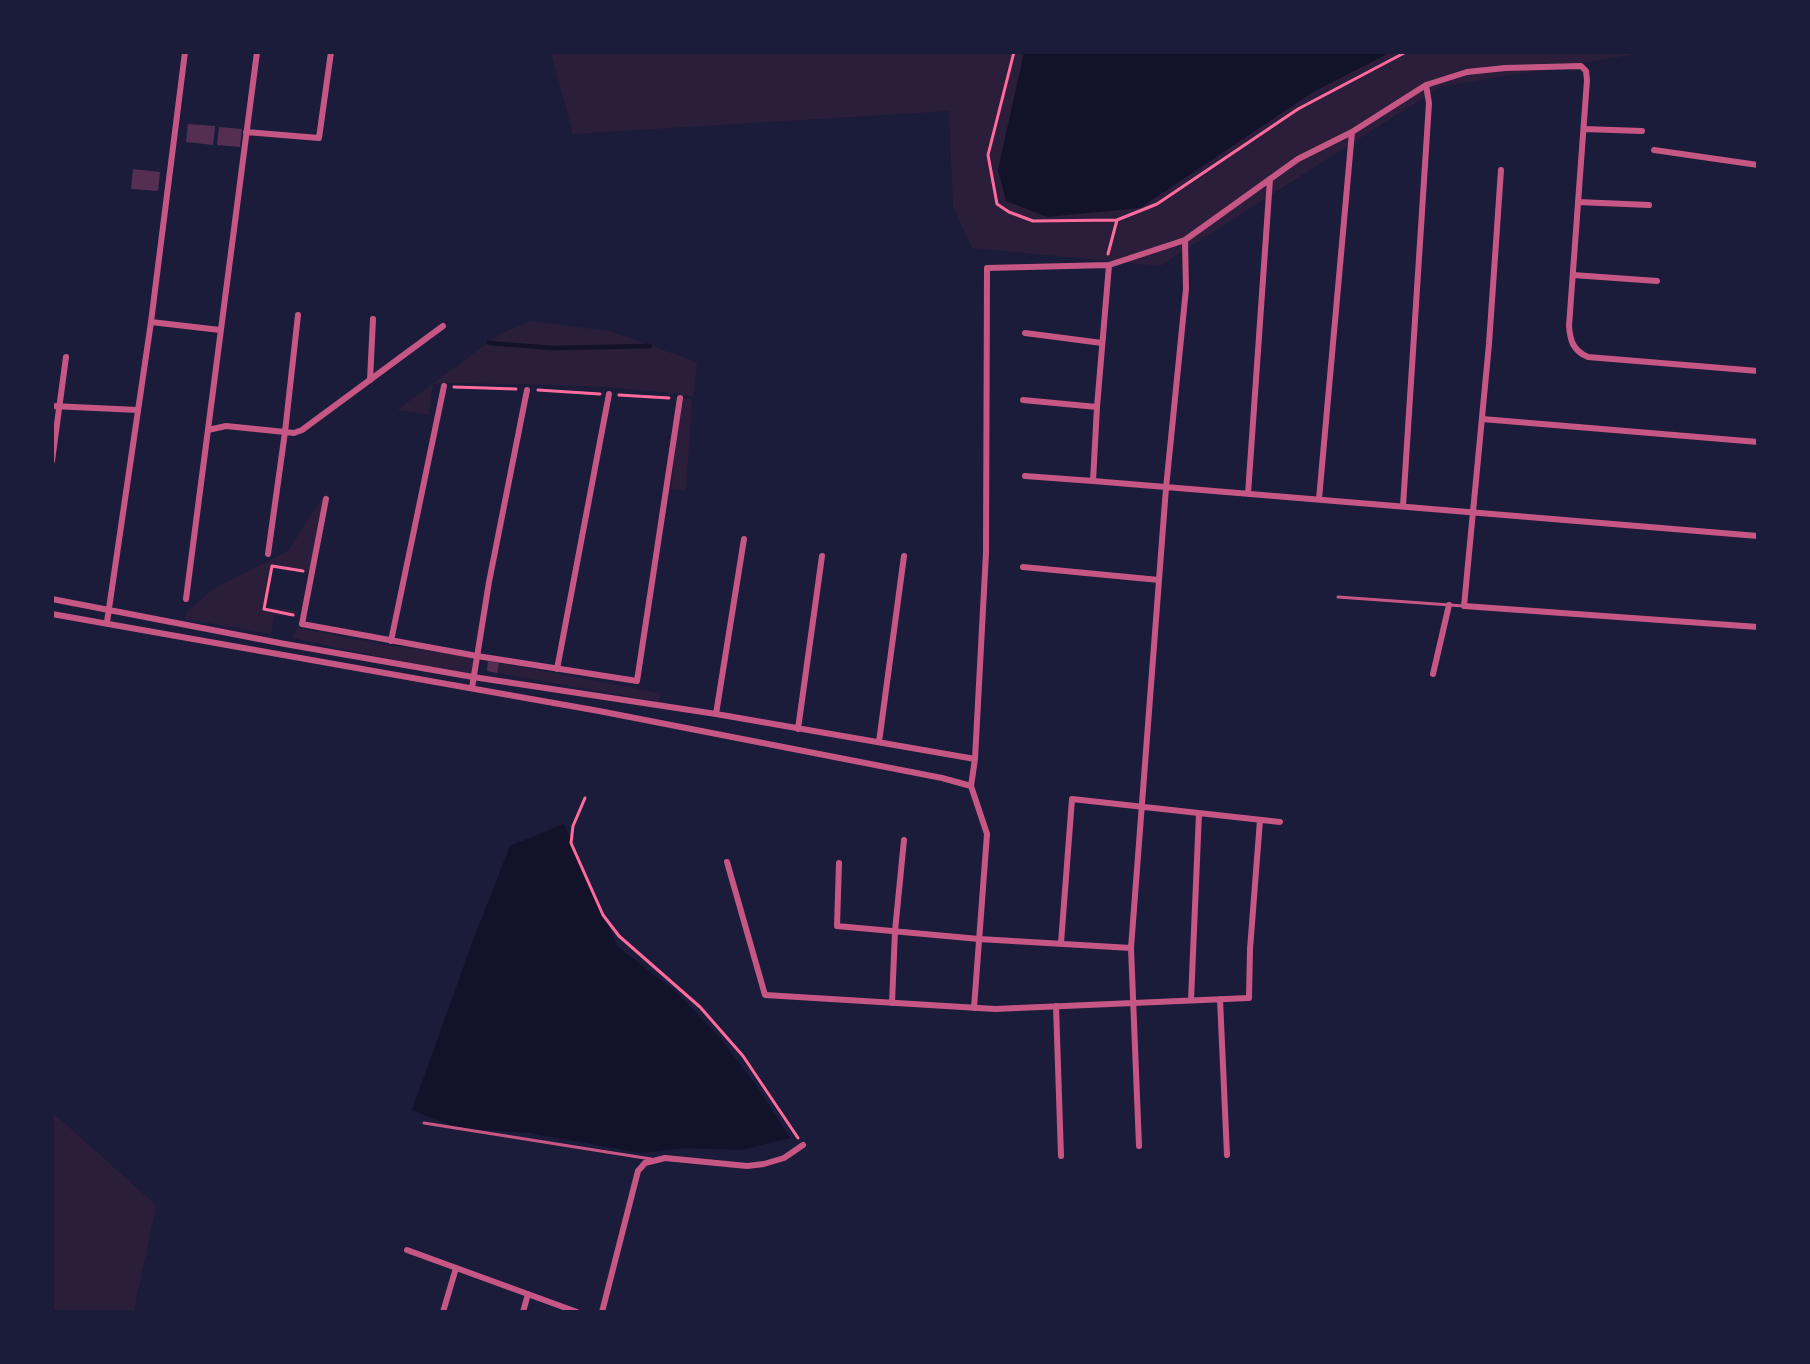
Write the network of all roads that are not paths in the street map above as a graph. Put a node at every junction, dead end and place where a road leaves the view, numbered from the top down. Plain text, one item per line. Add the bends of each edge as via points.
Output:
1 (185, 52) edge
2 (256, 52) edge
3 (331, 53) edge
4 (1426, 86) junction
5 (1584, 129) junction
6 (1642, 131) dead end
7 (246, 132) junction
8 (1352, 132) junction
9 (1654, 150) dead end
10 (1758, 165) edge
11 (1501, 170) dead end
12 (1270, 179) junction
13 (1578, 202) junction
14 (1649, 205) dead end
15 (1185, 240) junction
16 (1107, 265) junction
17 (1573, 275) junction
18 (1657, 281) dead end
19 (298, 315) dead end
20 (373, 319) dead end
21 (152, 322) junction
22 (443, 326) dead end
23 (220, 330) junction
24 (1025, 333) dead end
25 (1102, 343) junction
26 (66, 357) dead end
27 (1758, 371) edge
28 (370, 380) junction
29 (444, 386) road end
30 (527, 390) road end
31 (609, 394) road end
32 (680, 399) road end
33 (1023, 400) dead end
34 (56, 406) edge
35 (1097, 407) junction
36 (138, 410) junction
37 (1482, 419) junction
38 (207, 430) junction
39 (285, 432) junction
40 (1758, 442) edge
41 (52, 461) edge
42 (1025, 476) dead end
43 (1093, 481) junction
44 (1166, 488) junction
45 (1248, 494) junction
46 (326, 499) dead end
47 (1319, 499) junction
48 (1403, 506) junction
49 (1474, 512) junction
50 (1758, 536) edge
51 (744, 539) dead end
52 (268, 554) dead end
53 (822, 556) dead end
54 (904, 556) dead end
55 (1023, 567) dead end
56 (1159, 580) junction
57 (1338, 597) dead end
58 (52, 599) edge
59 (186, 599) dead end
60 (1449, 604) junction
61 (1464, 606) junction
62 (109, 610) junction
63 (52, 614) edge
64 (106, 622) junction
65 (1758, 627) edge
66 (391, 641) junction
67 (477, 656) junction
68 (557, 669) junction
69 (1433, 674) dead end
70 (473, 676) junction
71 (472, 688) junction
72 (716, 714) junction
73 (798, 729) junction
74 (879, 742) junction
75 (975, 759) junction
76 (971, 786) junction
77 (1142, 806) junction
78 (1199, 813) junction
79 (1260, 820) junction
80 (1280, 822) dead end
81 (904, 840) dead end
82 (727, 862) dead end
83 (839, 863) dead end
84 (895, 931) junction
85 (979, 939) junction
86 (1060, 943) junction
87 (1131, 948) junction
88 (1220, 999) junction
89 (1191, 1000) junction
90 (892, 1003) junction
91 (1132, 1003) junction
92 (1056, 1006) junction
93 (975, 1008) junction
94 (424, 1123) dead end
95 (803, 1145) road end
96 (1138, 1146) dead end
97 (1227, 1155) dead end
98 (1060, 1156) dead end
99 (653, 1160) junction
100 (407, 1250) dead end
101 (456, 1268) junction
102 (528, 1294) junction
103 (443, 1311) edge
104 (523, 1311) edge
105 (577, 1311) edge
106 (602, 1311) edge

1 - 21 street
2 - 7 street
3 - 7 street via 319,138
4 - 5 street via 1467,72 1581,66 1587,80
4 - 8 street
4 - 48 street via 1429,103
5 - 6 street
5 - 13 street
7 - 23 street
8 - 12 street via 1298,159
8 - 47 street
9 - 10 street
11 - 37 street
12 - 15 street
12 - 45 street
13 - 14 street
13 - 17 street
15 - 16 street
15 - 44 street via 1186,289
16 - 25 street
16 - 75 street via 987,268 986,553
17 - 18 street
17 - 27 street via 1570,337 1579,354
19 - 39 street
20 - 28 street
21 - 23 street
21 - 36 street
22 - 28 street
23 - 38 street
24 - 25 street
25 - 35 street
26 - 34 street
28 - 39 street via 302,430
29 - 66 street
30 - 67 street
31 - 68 street
32 - 68 street via 637,681
33 - 35 street
34 - 36 street
34 - 41 street
35 - 43 street
36 - 62 street
37 - 40 street
37 - 49 street
38 - 39 street via 226,426
38 - 59 street
39 - 52 street
42 - 43 street
43 - 44 street
44 - 45 street
44 - 56 street
45 - 47 street
46 - 66 street via 302,624
47 - 48 street
48 - 49 street
49 - 50 street
49 - 61 street
51 - 72 street
53 - 73 street
54 - 74 street
55 - 56 street
56 - 77 street
57 - 60 lane
58 - 62 street
60 - 61 lane
60 - 69 street
61 - 65 street
62 - 64 street
62 - 70 street
63 - 64 street
64 - 71 street
66 - 67 street
67 - 68 street
67 - 70 street
70 - 71 street
70 - 72 street
71 - 76 street
72 - 73 street
73 - 74 street
74 - 75 street
75 - 76 street
76 - 85 street via 987,834
77 - 78 street
77 - 86 street via 1072,799
77 - 87 street
78 - 79 street
78 - 89 street
79 - 80 street
79 - 88 street via 1249,998
81 - 84 street
82 - 90 street via 765,995
83 - 84 street via 837,926
84 - 85 street
84 - 90 street
85 - 86 street
85 - 93 street
86 - 87 street
87 - 91 street
88 - 89 street
88 - 97 street
89 - 91 street
90 - 93 street
91 - 92 street
91 - 96 street
92 - 93 street
92 - 98 street
94 - 99 lane
95 - 99 street via 784,1158 747,1166
99 - 106 street via 638,1171
100 - 101 street
101 - 102 street
101 - 103 street
102 - 104 street
102 - 105 street

